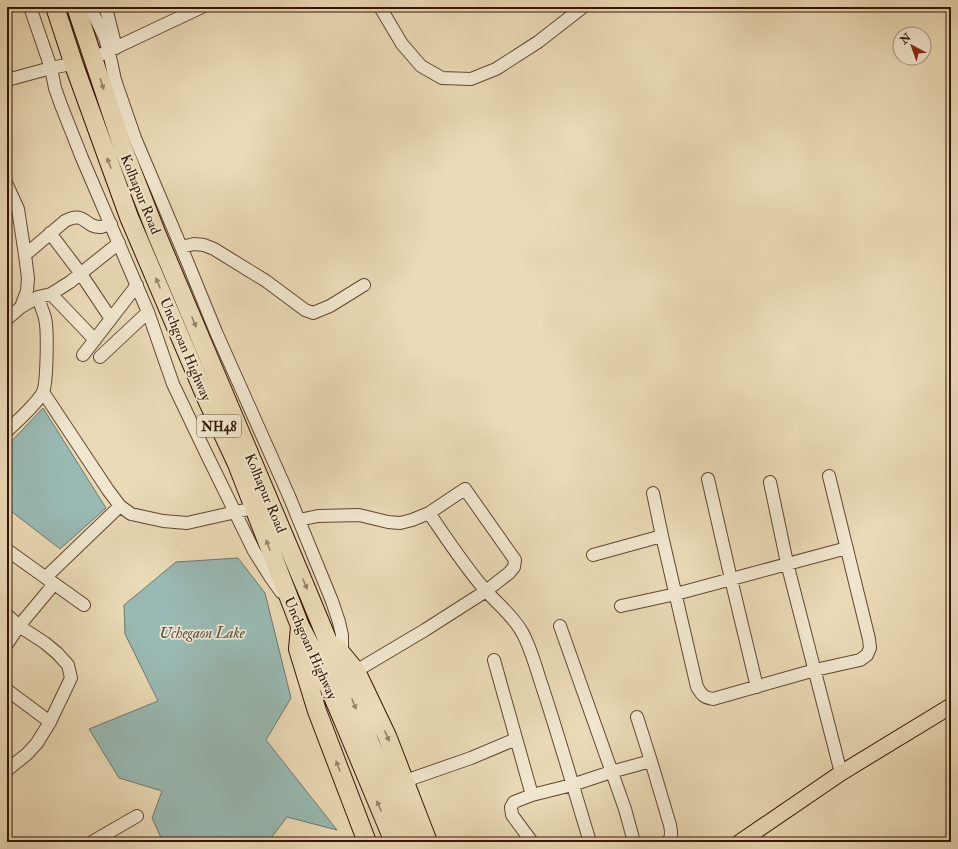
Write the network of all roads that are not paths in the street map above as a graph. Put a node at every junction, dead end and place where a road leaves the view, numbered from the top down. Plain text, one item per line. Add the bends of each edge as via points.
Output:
1 (30, 7) edge
2 (55, 7) edge
3 (76, 7) edge
4 (90, 7) edge
5 (105, 7) edge
6 (202, 7) edge
7 (380, 7) edge
8 (583, 7) edge
9 (108, 52) junction
10 (66, 65) dead end
11 (51, 68) junction
12 (7, 80) edge
13 (8, 187) edge
14 (111, 224) junction
15 (50, 232) junction
16 (119, 243) junction
17 (181, 247) junction
18 (25, 255) junction
19 (81, 274) junction
20 (137, 285) junction
21 (364, 285) dead end
22 (51, 294) junction
23 (38, 297) junction
24 (22, 307) junction
25 (148, 312) junction
26 (7, 319) edge
27 (112, 319) junction
28 (95, 340) junction
29 (83, 355) dead end
30 (100, 357) dead end
31 (43, 392) junction
32 (7, 431) edge
33 (829, 476) dead end
34 (708, 479) dead end
35 (770, 482) dead end
36 (653, 493) dead end
37 (120, 506) junction
38 (254, 508) junction
39 (236, 512) junction
40 (429, 513) junction
41 (299, 520) junction
42 (662, 536) junction
43 (847, 548) junction
44 (7, 550) edge
45 (593, 555) dead end
46 (787, 563) junction
47 (731, 579) junction
48 (50, 581) junction
49 (486, 591) junction
50 (676, 594) junction
51 (84, 605) dead end
52 (621, 606) dead end
53 (292, 607) junction
54 (7, 615) edge
55 (20, 626) junction
56 (300, 626) junction
57 (560, 626) dead end
58 (324, 632) junction
59 (7, 644) edge
60 (342, 654) junction
61 (494, 660) dead end
62 (815, 670) junction
63 (356, 671) junction
64 (757, 687) junction
65 (7, 690) edge
66 (950, 708) edge
67 (637, 716) dead end
68 (50, 722) junction
69 (516, 738) junction
70 (651, 761) junction
71 (7, 770) edge
72 (611, 772) junction
73 (841, 773) junction
74 (405, 781) junction
75 (572, 785) junction
76 (532, 795) junction
77 (137, 816) dead end
78 (92, 842) edge
79 (367, 842) edge
80 (394, 842) edge
81 (411, 842) edge
82 (428, 842) edge
83 (532, 842) edge
84 (590, 842) edge
85 (634, 842) edge
86 (668, 842) edge
87 (740, 842) edge

1 - 11 street
38 -> 2 highway, Unchgoan Highway / NH48 via 129,217
3 -> 58 highway, Kolhapur Road / NH48 via 123,148 157,235
4 - 9 street via 105,38
5 - 9 street via 108,16
6 - 9 street
7 - 8 street via 402,44 421,66 442,78 471,79 496,69 538,42
9 - 17 street via 135,138
10 - 11 street
11 - 12 street
11 - 14 street via 61,105
13 - 18 street via 18,209
14 - 15 street via 95,226 83,218 71,217
14 - 16 street
15 - 18 street
15 - 19 street
16 - 19 street
16 - 20 street
17 - 21 street via 194,244 214,249 313,314
17 - 41 street
18 - 24 street via 28,278
19 - 22 street
19 - 27 street
20 - 25 street
20 - 27 street
22 - 23 street
22 - 28 street
23 - 24 street
23 - 31 street via 47,333
24 - 26 street
25 - 30 street
25 - 39 street via 173,384
27 - 28 street
28 - 29 street
31 - 32 street
31 - 37 street
33 - 43 street
34 - 47 street
35 - 46 street
36 - 42 street
37 - 39 street via 131,514 187,523
37 - 48 street
38 - 39 street
53 -> 38 highway, Unchgoan Highway / NH48
39 - 53 street via 254,551
40 - 41 street via 400,524 359,515 318,516
40 - 49 street
40 - 49 street via 465,489 514,560 514,567 509,573
41 - 60 street via 339,622
42 - 45 street
42 - 50 street
43 - 46 street
43 - 62 street via 870,648 867,655 860,660
44 - 48 street
46 - 47 street
46 - 62 street
47 - 50 street
47 - 64 street
48 - 51 street
48 - 55 street
49 - 63 street
49 - 75 street via 522,631 554,721
50 - 52 street
50 - 64 street via 700,693 713,699
53 - 56 highway, Unchgoan Highway / NH48
54 - 55 street
55 - 59 street
55 - 68 street via 45,643 68,665 71,678
79 -> 56 highway via 318,711 298,649
80 -> 56 highway, Unchgoan Highway / NH48 via 314,653
57 - 72 street
58 - 60 highway
58 -> 81 highway, Kolhapur Road / NH48
60 - 63 highway
61 - 69 street
62 - 64 street
62 - 73 street
63 -> 74 highway
65 - 68 street
66 - 73 main road
67 - 70 street
68 - 71 street via 38,743
69 - 74 street via 470,758
69 - 76 street
70 - 72 street
70 - 86 street via 672,834
72 - 75 street
72 - 85 street
73 - 87 main road
74 - 82 highway
75 - 76 street
75 - 84 street
76 - 83 street via 514,802 511,807 512,815
77 - 78 street

